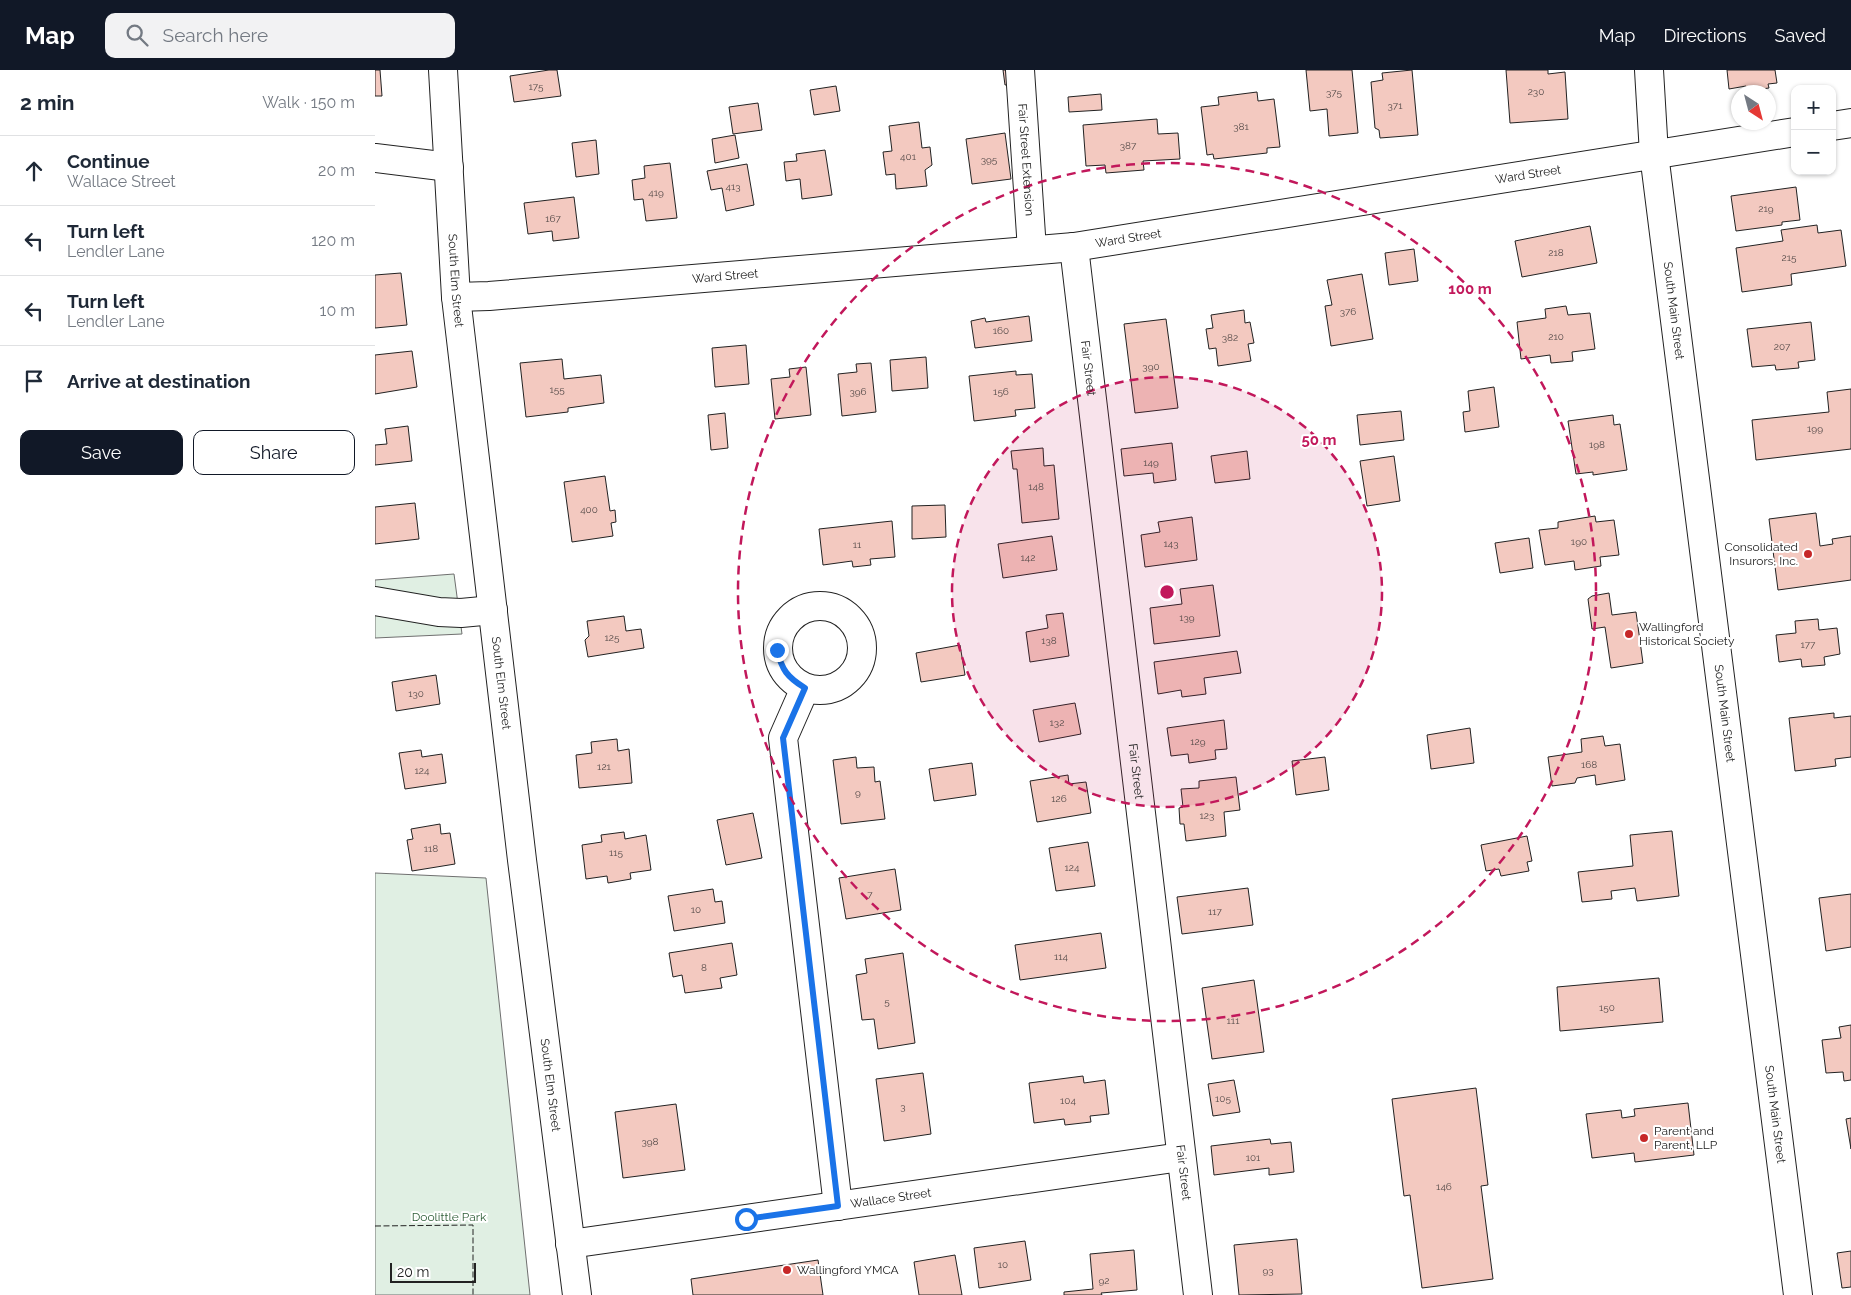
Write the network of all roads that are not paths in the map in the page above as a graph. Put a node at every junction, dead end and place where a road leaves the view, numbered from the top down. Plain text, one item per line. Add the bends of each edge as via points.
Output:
1 (443, 70) edge
2 (1020, 70) edge
3 (1649, 70) edge
4 (1851, 123) edge
5 (1836, 125) edge
6 (1791, 133) edge
7 (1654, 154) junction
8 (375, 158) edge
9 (449, 166) junction
10 (1074, 247) junction
11 (1032, 250) junction
12 (456, 297) junction
13 (375, 601) edge
14 (493, 610) junction
15 (805, 688) dead end
16 (1181, 1157) junction
17 (838, 1206) junction
18 (570, 1244) junction
19 (577, 1295) edge
20 (1198, 1295) edge
21 (1798, 1295) edge

1 - 9 street, South Elm Street
2 - 11 street, Fair Street Extension
3 - 7 street, South Main Street
4 - 5 street
6 - 7 street, Ward Street
7 - 10 street, Ward Street
7 - 21 street, South Main Street
8 - 9 street
9 - 12 street, South Elm Street
10 - 11 street, Ward Street
10 - 16 street, Fair Street
11 - 12 street, Ward Street
12 - 14 street, South Elm Street
13 - 14 street via 439,612
14 - 18 street, South Elm Street
15 - 17 street via 783,738
16 - 17 street, Wallace Street
16 - 20 street, Fair Street
17 - 18 street, Wallace Street
18 - 19 street, South Elm Street

